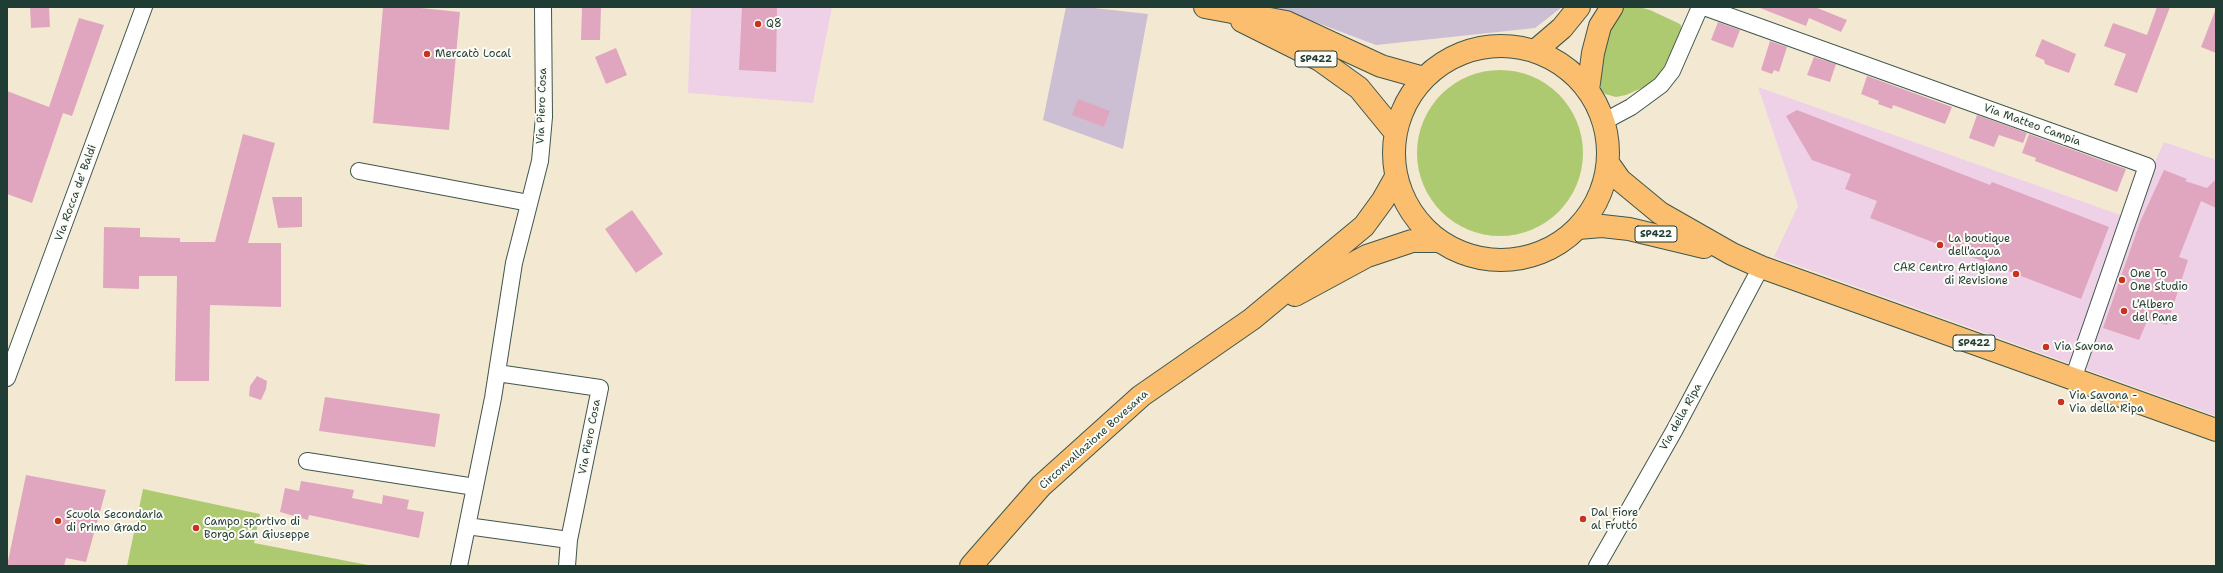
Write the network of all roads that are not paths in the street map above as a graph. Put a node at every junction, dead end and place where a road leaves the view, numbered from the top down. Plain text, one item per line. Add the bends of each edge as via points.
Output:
1 (144, 7) edge
2 (543, 7) edge
3 (1579, 7) edge
4 (1612, 7) edge
5 (1700, 7) edge
6 (1704, 7) edge
7 (1212, 8) edge
8 (1535, 51) junction
9 (1424, 78) junction
10 (1588, 90) junction
11 (1604, 122) junction
12 (1395, 132) junction
13 (1608, 163) junction
14 (359, 171) dead end
15 (1396, 177) junction
16 (530, 203) junction
17 (1578, 228) junction
18 (1440, 241) junction
19 (1732, 254) junction
20 (1761, 267) junction
21 (1252, 319) junction
22 (497, 374) junction
23 (7, 378) edge
24 (2073, 379) junction
25 (2216, 430) edge
26 (307, 461) dead end
27 (475, 487) junction
28 (467, 526) junction
29 (569, 540) junction
30 (459, 566) edge
31 (567, 566) edge
32 (972, 566) edge
33 (1598, 566) edge

1 - 23 street, Via Rocca de' Baldi
2 - 16 street, Via Piero Cosa via 544,117 540,161
3 - 8 main road via 1562,28
4 - 10 main road via 1600,26
5 - 11 street via 1672,72 1655,90
6 - 24 street, Via Matteo Campia via 2147,166
7 - 9 main road, SP422 via 1286,22 1381,66
7 - 12 main road, SP422 via 1320,60 1359,88
8 - 9 main road via 1506,46 1476,49 1448,60
8 - 10 main road via 1564,66
9 - 12 main road via 1401,112
10 - 11 main road
11 - 13 main road via 1608,142
12 - 15 main road via 1393,155
13 - 17 main road via 1603,187 1593,209
13 - 19 main road, SP422 via 1620,180 1660,213
14 - 16 street
15 - 18 main road via 1405,202 1420,224
15 - 21 main road, Circonvallazione Bovesana via 1364,226
16 - 22 street, Via Piero Cosa via 514,262
17 - 18 main road via 1545,251 1518,259 1491,260 1464,254
17 - 19 main road, SP422 via 1602,226 1629,229
18 - 21 main road, Circonvallazione Bovesana via 1412,240 1367,256
19 - 20 main road, SP422
20 - 24 main road, SP422
20 - 33 street, Via della Ripa via 1674,431
21 - 32 main road, Circonvallazione Bovesana via 1141,396 1041,486
22 - 27 street, Via Piero Cosa
22 - 29 street, Via Piero Cosa via 600,388
24 - 25 main road, SP422
26 - 27 street
27 - 28 street, Via Piero Cosa
28 - 29 street
28 - 30 street, Via Piero Cosa
29 - 31 street, Via Piero Cosa

